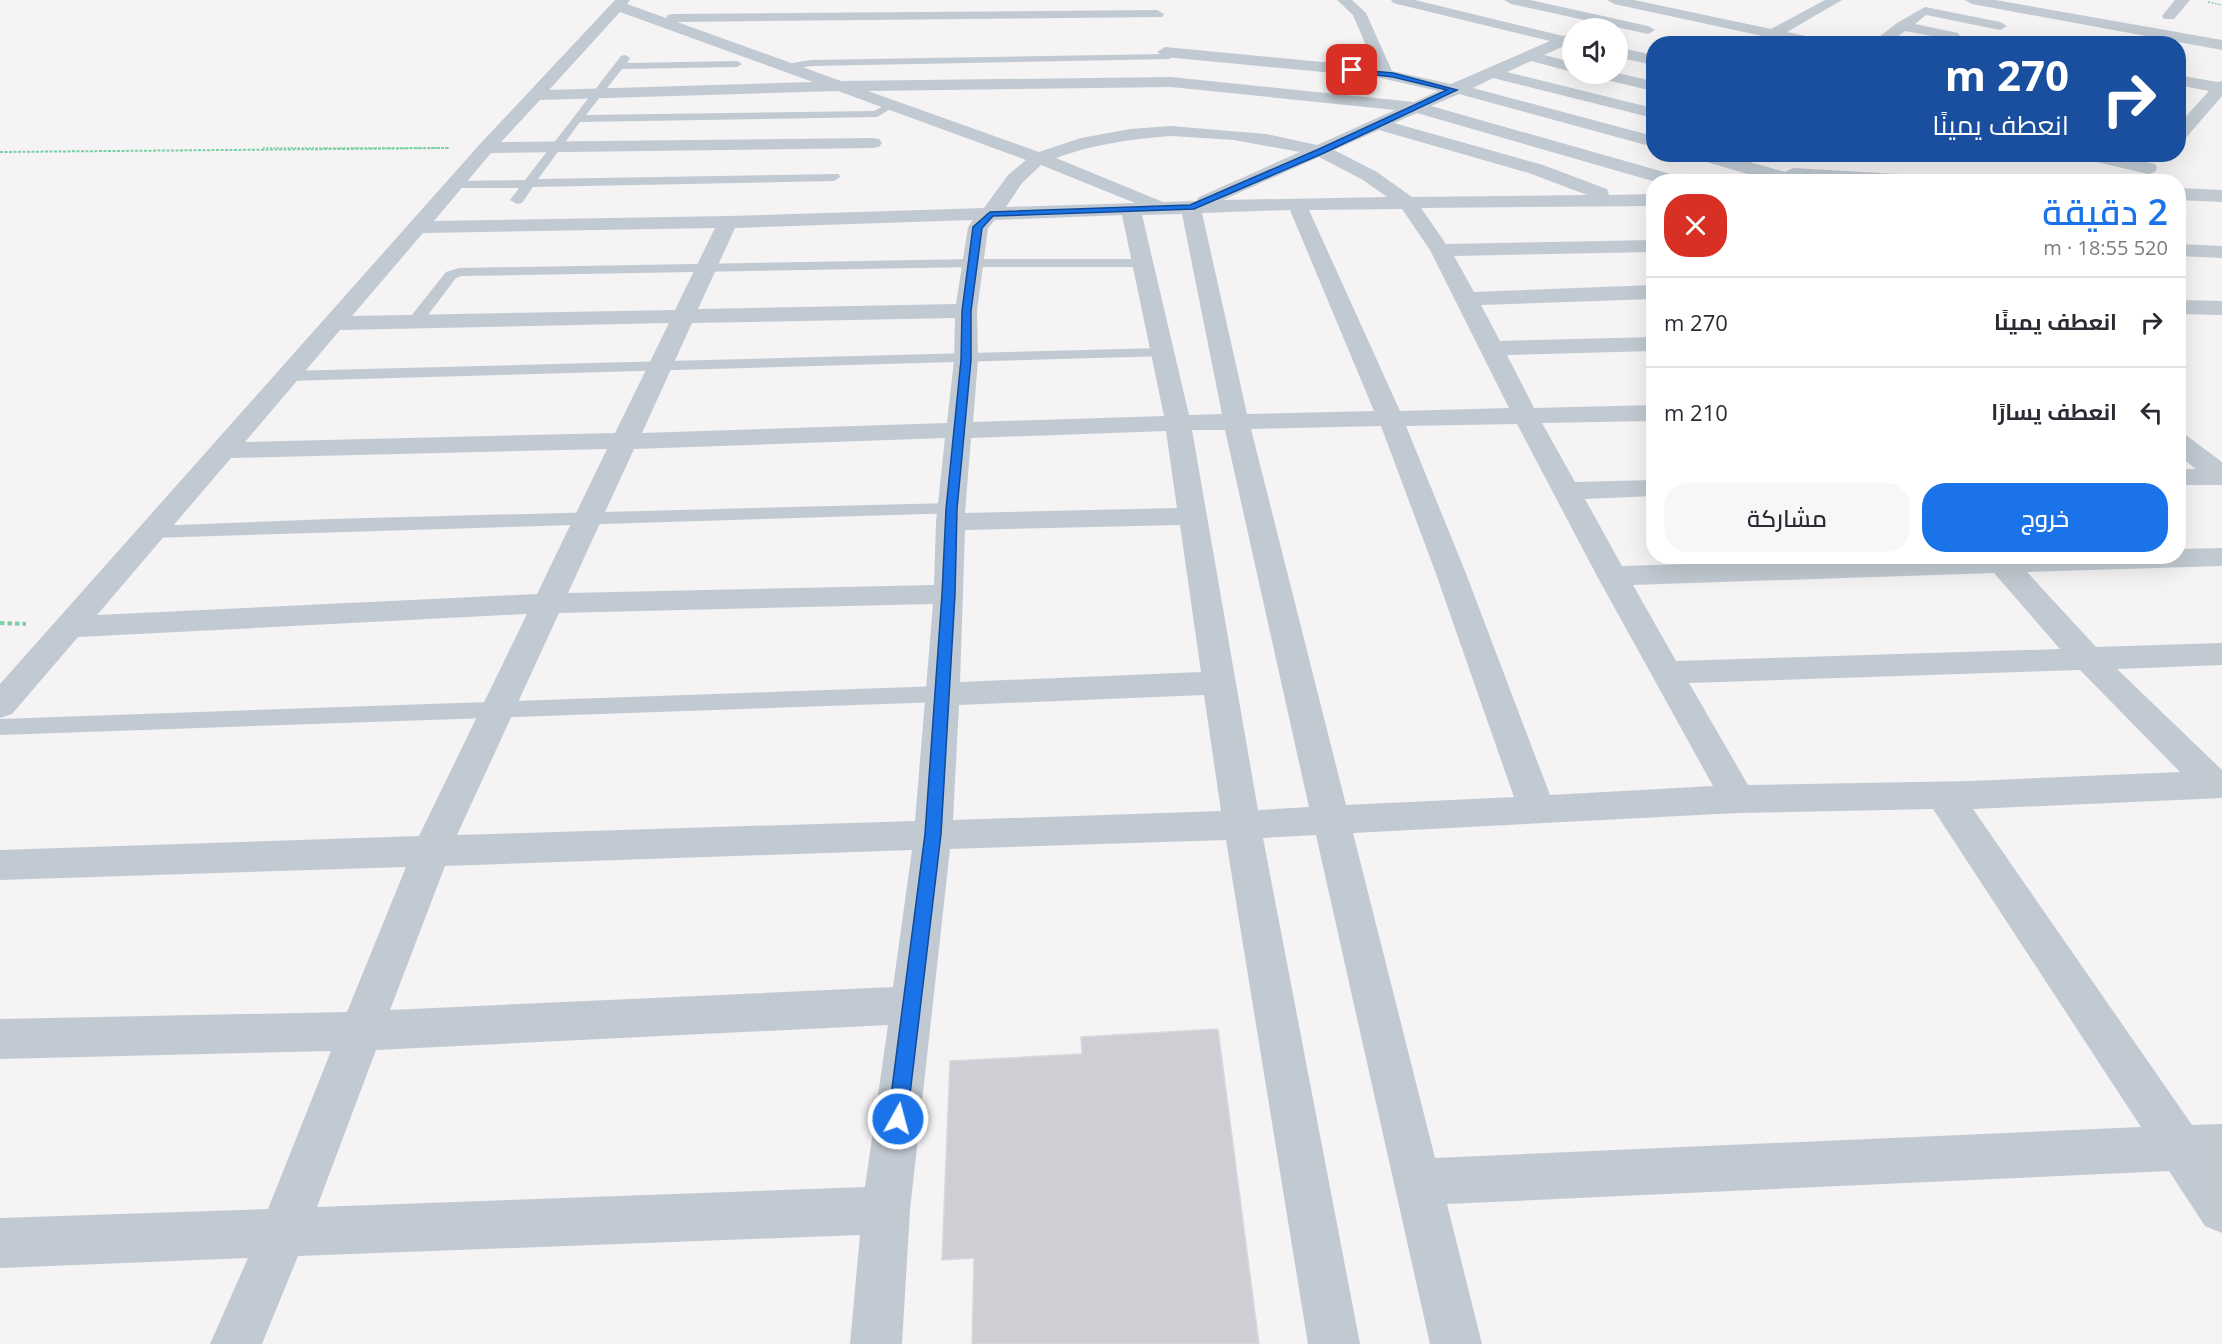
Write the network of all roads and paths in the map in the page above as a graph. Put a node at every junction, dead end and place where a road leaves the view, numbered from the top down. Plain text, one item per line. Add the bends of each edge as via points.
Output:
1 (1344, 0) edge
2 (1398, 0) edge
3 (1511, 0) edge
4 (1614, 0) edge
5 (1835, 0) edge
6 (1941, 0) edge
7 (1972, 0) edge
8 (2183, 0) edge
9 (620, 3) edge
10 (1645, 3) edge
11 (1719, 9) dead end
12 (1925, 11) junction
13 (651, 18) junction
14 (1592, 18) edge
15 (1612, 18) edge
16 (1702, 19) junction
17 (2190, 20) dead end
18 (1628, 26) edge
19 (1902, 26) junction
20 (2012, 28) dead end
21 (1161, 31) edge
22 (1659, 32) dead end
23 (1774, 33) junction
24 (1788, 36) edge
25 (1888, 36) edge
26 (1953, 36) edge
27 (2172, 36) edge
28 (1562, 38) edge
29 (2186, 39) edge
30 (761, 40) dead end
31 (714, 41) junction
32 (1562, 43) edge
33 (2222, 45) edge
34 (1628, 54) edge
35 (1529, 56) junction
36 (1646, 58) edge
37 (737, 63) dead end
38 (1562, 64) edge
39 (786, 67) junction
40 (1385, 73) junction
41 (1492, 73) junction
42 (1628, 80) edge
43 (2186, 81) edge
44 (1171, 82) junction
45 (1646, 84) edge
46 (839, 86) junction
47 (2221, 87) edge
48 (1455, 89) junction
49 (596, 93) junction
50 (536, 95) junction
51 (891, 105) junction
52 (1415, 107) junction
53 (2186, 109) edge
54 (1646, 111) edge
55 (2199, 112) junction
56 (576, 119) junction
57 (1378, 124) junction
58 (2186, 127) edge
59 (1646, 140) edge
60 (873, 143) dead end
61 (486, 148) junction
62 (554, 148) junction
63 (1321, 151) junction
64 (0, 152) edge
65 (1039, 158) junction
66 (1730, 162) edge
67 (1779, 162) edge
68 (2121, 162) edge
69 (2147, 168) edge
70 (1650, 174) edge
71 (1777, 174) edge
72 (1792, 174) edge
73 (834, 177) dead end
74 (529, 183) junction
75 (454, 185) junction
76 (2186, 194) edge
77 (2222, 196) edge
78 (517, 200) dead end
79 (1620, 200) junction
80 (1646, 200) edge
81 (1407, 202) junction
82 (1297, 204) junction
83 (1170, 212) junction
84 (990, 214) junction
85 (728, 222) junction
86 (418, 227) junction
87 (1646, 246) edge
88 (1440, 250) junction
89 (2186, 250) edge
90 (2222, 252) edge
91 (974, 263) junction
92 (1143, 263) junction
93 (707, 266) junction
94 (1646, 292) edge
95 (1467, 299) junction
96 (2186, 306) edge
97 (2222, 308) edge
98 (966, 311) junction
99 (683, 317) junction
100 (415, 321) junction
101 (333, 323) junction
102 (1646, 344) edge
103 (1492, 348) junction
104 (1162, 354) junction
105 (966, 360) junction
106 (660, 367) junction
107 (287, 376) junction
108 (1646, 413) edge
109 (1526, 417) junction
110 (1391, 420) junction
111 (1236, 422) junction
112 (1178, 423) junction
113 (960, 428) junction
114 (625, 441) junction
115 (2186, 448) edge
116 (225, 450) junction
117 (2222, 476) edge
118 (2186, 477) edge
119 (1646, 488) edge
120 (1566, 491) junction
121 (951, 516) junction
122 (1193, 516) junction
123 (589, 517) junction
124 (151, 532) junction
125 (2186, 557) edge
126 (2222, 557) edge
127 (1902, 564) edge
128 (2002, 564) edge
129 (1612, 576) junction
130 (949, 594) junction
131 (548, 603) junction
132 (69, 627) junction
133 (2222, 654) edge
134 (2087, 658) junction
135 (1666, 673) junction
136 (1220, 683) junction
137 (942, 694) junction
138 (0, 706) edge
139 (496, 711) junction
140 (0, 727) edge
141 (2218, 784) edge
142 (1944, 796) junction
143 (1738, 799) junction
144 (1537, 810) junction
145 (1331, 822) junction
146 (1242, 825) junction
147 (933, 834) junction
148 (431, 851) junction
149 (0, 865) edge
150 (913, 1005) junction
151 (361, 1031) junction
152 (0, 1039) edge
153 (2201, 1147) edge
154 (1418, 1182) junction
155 (2222, 1209) edge
156 (886, 1210) junction
157 (283, 1233) junction
158 (0, 1243) edge
159 (236, 1344) edge
160 (876, 1344) edge
161 (1334, 1344) edge
162 (1456, 1344) edge

1 - 40 street via 1359,14
2 - 28 street
3 - 14 street
4 - 10 street
5 - 23 street
6 - 12 street
7 - 27 street
8 - 17 street via 2163,15
9 - 13 street
9 - 50 street
10 - 15 street
10 - 16 street
11 - 16 street
12 - 19 street
12 - 20 street
13 - 21 street
13 - 31 street
16 - 23 street
18 - 22 street
19 - 25 street
19 - 26 street
21 - 39 lane
21 - 40 street
21 - 44 street
23 - 24 street
29 - 33 street
30 - 31 street
31 - 39 street
32 - 35 street
34 - 36 street
35 - 38 street
35 - 41 street
37 - 49 lane via 622,62
39 - 46 street
40 - 48 street
41 - 48 street
41 - 54 street
42 - 45 street
43 - 47 street
44 - 46 street
44 - 52 street
46 - 49 street
46 - 51 street
47 - 55 street
48 - 52 street
48 - 59 street
49 - 50 street
49 - 56 lane
50 - 61 street
51 - 56 lane via 877,114
51 - 65 street
52 - 57 street
52 - 70 street
53 - 55 street
55 - 58 street
56 - 62 lane
57 - 63 street
57 - 79 street via 1536,169
60 - 62 street
61 - 62 street
61 - 64 path via 345,146
61 - 75 street
62 - 74 lane
63 - 65 street via 1266,139 1172,131 1110,137
63 - 81 street via 1370,176
63 - 83 street
65 - 83 street
65 - 84 street via 1015,178
66 - 71 street
67 - 72 street
68 - 69 street
73 - 74 lane
74 - 75 lane
74 - 78 lane
75 - 86 street
76 - 77 street
79 - 80 street
79 - 81 street
81 - 82 street
81 - 88 street
82 - 83 street
82 - 110 street
83 - 84 street
83 - 92 street
83 - 111 street
84 - 85 street
84 - 91 street via 978,227
85 - 86 street
85 - 93 street
86 - 101 street
87 - 88 street
88 - 95 street
89 - 90 street
91 - 92 lane
91 - 93 lane
91 - 98 street
92 - 104 street
93 - 99 street
93 - 100 lane via 459,272 451,275
94 - 95 street
95 - 103 street
96 - 97 street
98 - 99 street
98 - 105 street
99 - 100 street
99 - 106 street
100 - 101 street
101 - 107 street
102 - 103 street
103 - 109 street
104 - 105 lane
104 - 112 street
105 - 106 lane
105 - 113 street
106 - 107 lane
106 - 114 street
107 - 116 street
108 - 109 street
109 - 110 street
109 - 120 street
110 - 111 street
110 - 144 street
111 - 112 street
111 - 145 street
112 - 113 street
112 - 122 street
113 - 114 street
113 - 121 street
114 - 116 street
114 - 123 street
115 - 117 street
116 - 124 street
117 - 118 street
119 - 120 street
120 - 129 street
121 - 122 street
121 - 123 lane
121 - 130 street
122 - 136 street
123 - 124 lane
123 - 131 street
124 - 132 street
125 - 126 street
127 - 129 street
128 - 134 street
129 - 135 street
130 - 131 street
130 - 137 street
131 - 132 street
131 - 139 street
132 - 138 street
133 - 134 street
134 - 135 street
134 - 141 street
135 - 143 street
136 - 137 street
136 - 146 street
137 - 139 lane
137 - 147 street
139 - 140 lane
139 - 148 street
141 - 142 street
142 - 143 street
142 - 153 street
143 - 144 street
144 - 145 street
145 - 146 street
145 - 154 street
146 - 147 street
146 - 161 street
147 - 148 street
147 - 150 street
148 - 149 street
148 - 151 street
150 - 151 street
150 - 156 street
151 - 152 street
151 - 157 street
153 - 154 street
153 - 155 street
154 - 162 street
156 - 157 street
156 - 160 street
157 - 158 street
157 - 159 street

